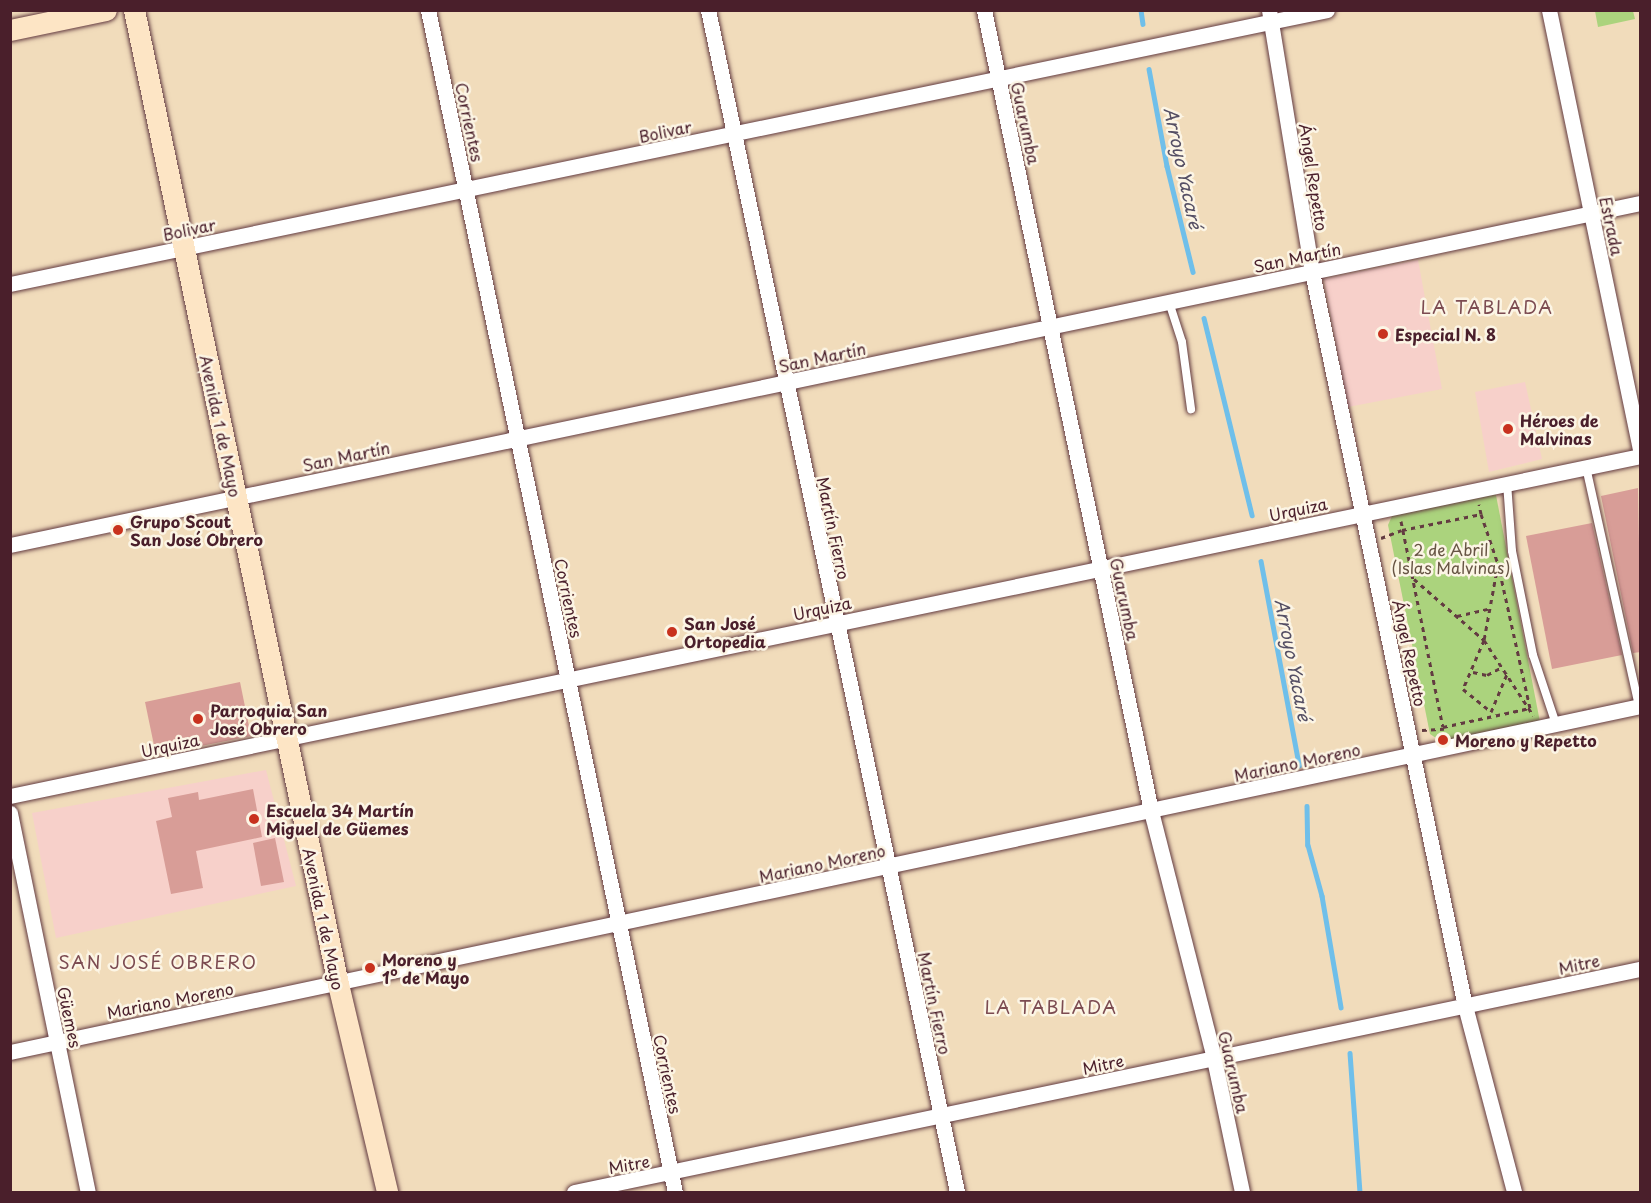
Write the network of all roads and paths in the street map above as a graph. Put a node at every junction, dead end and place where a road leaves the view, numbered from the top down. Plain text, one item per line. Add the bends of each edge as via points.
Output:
1 (106, 10) edge
2 (134, 10) edge
3 (428, 10) edge
4 (708, 10) edge
5 (984, 10) edge
6 (1327, 10) edge
7 (1549, 10) edge
8 (1270, 16) edge
9 (10, 30) edge
10 (998, 81) junction
11 (732, 136) junction
12 (466, 190) junction
13 (1641, 203) edge
14 (1591, 214) junction
15 (183, 248) junction
16 (1312, 272) junction
17 (10, 284) edge
18 (1169, 302) junction
19 (1050, 327) junction
20 (784, 383) junction
21 (1191, 409) dead end
22 (517, 439) junction
23 (1641, 448) edge
24 (1641, 456) edge
25 (1586, 467) junction
26 (1507, 483) junction
27 (1477, 490) junction
28 (236, 498) junction
29 (1398, 506) junction
30 (1362, 514) junction
31 (1481, 514) junction
32 (1402, 530) junction
33 (1368, 543) junction
34 (10, 545) edge
35 (1498, 564) junction
36 (1100, 569) junction
37 (1413, 578) junction
38 (1491, 608) junction
39 (1456, 616) junction
40 (836, 624) junction
41 (1484, 639) junction
42 (1502, 667) junction
43 (1473, 672) junction
44 (1507, 674) junction
45 (568, 680) junction
46 (1640, 706) edge
47 (1530, 708) junction
48 (1492, 714) junction
49 (1556, 724) junction
50 (1443, 728) junction
51 (1408, 732) junction
52 (286, 739) junction
53 (1413, 755) junction
54 (10, 796) edge
55 (1151, 811) junction
56 (10, 813) edge
57 (888, 867) junction
58 (619, 924) junction
59 (1641, 969) edge
60 (338, 984) junction
61 (1465, 1006) junction
62 (57, 1041) junction
63 (10, 1052) edge
64 (1214, 1059) junction
65 (941, 1118) junction
66 (671, 1175) junction
67 (88, 1192) edge
68 (387, 1192) edge
69 (574, 1192) edge
70 (675, 1192) edge
71 (957, 1192) edge
72 (1242, 1192) edge
73 (1514, 1192) edge

1 - 9 main road
2 - 15 main road, Avenida 1 de Mayo
3 - 12 street, Corrientes
4 - 11 street, Martín Fierro
5 - 10 street, Guarumba
6 - 8 street, Bolivar
7 - 14 street, Estrada
8 - 10 street, Bolivar
8 - 16 street, Ángel Repetto
10 - 11 street, Bolivar
10 - 19 street, Guarumba
11 - 12 street, Bolivar
11 - 20 street, Martín Fierro
12 - 15 street, Bolivar
12 - 22 street, Corrientes
13 - 14 street, San Martín
14 - 16 street, San Martín
14 - 23 street, Estrada
15 - 17 street, Bolivar
15 - 28 main road, Avenida 1 de Mayo
16 - 18 street, San Martín
16 - 30 street, Ángel Repetto
18 - 19 street, San Martín
18 - 21 lane via 1182,342
19 - 20 street, San Martín
19 - 36 street, Guarumba
20 - 22 street, San Martín
20 - 40 street, Martín Fierro
22 - 28 street, San Martín
22 - 45 street, Corrientes
24 - 25 street, Urquiza
25 - 26 street, Urquiza
25 - 46 lane
26 - 27 street, Urquiza
26 - 49 lane via 1512,551 1533,656
27 - 29 street, Urquiza
27 - 31 path
28 - 34 street, San Martín
28 - 52 main road, Avenida 1 de Mayo
29 - 30 street, Urquiza
29 - 32 path
30 - 33 street, Ángel Repetto
30 - 36 street, Urquiza
31 - 32 path
31 - 35 path
32 - 33 path
32 - 37 path
33 - 51 street, Ángel Repetto
35 - 38 path
35 - 47 path
36 - 40 street, Urquiza
36 - 55 street, Guarumba
37 - 39 path
37 - 50 path
38 - 39 path
38 - 41 path
39 - 41 path
40 - 45 street, Urquiza
40 - 57 street, Martín Fierro
41 - 42 path
41 - 43 path
42 - 43 path via 1487,675
42 - 44 path
43 - 48 path via 1464,689
44 - 47 path
44 - 48 path
45 - 52 street, Urquiza
45 - 58 street, Corrientes
46 - 49 street, Mariano Moreno
47 - 48 path
48 - 50 path
49 - 53 street, Mariano Moreno
50 - 51 path
51 - 53 street, Ángel Repetto
52 - 54 street, Urquiza
52 - 60 main road, Avenida 1 de Mayo
53 - 55 street, Mariano Moreno
53 - 61 street, Ángel Repetto
55 - 57 street, Mariano Moreno
55 - 64 street, Guarumba
56 - 62 street, Güemes
57 - 58 street, Mariano Moreno
57 - 65 street, Martín Fierro
58 - 60 street, Mariano Moreno
58 - 66 street, Corrientes
59 - 61 street, Mitre
60 - 62 street, Mariano Moreno
60 - 68 main road, Avenida 1 de Mayo
61 - 64 street, Mitre
61 - 73 street, Ángel Repetto
62 - 63 street, Mariano Moreno
62 - 67 street, Güemes
64 - 65 street, Mitre
64 - 72 street, Guarumba
65 - 66 street, Mitre
65 - 71 street, Martín Fierro
66 - 69 street, Mitre
66 - 70 street, Corrientes

